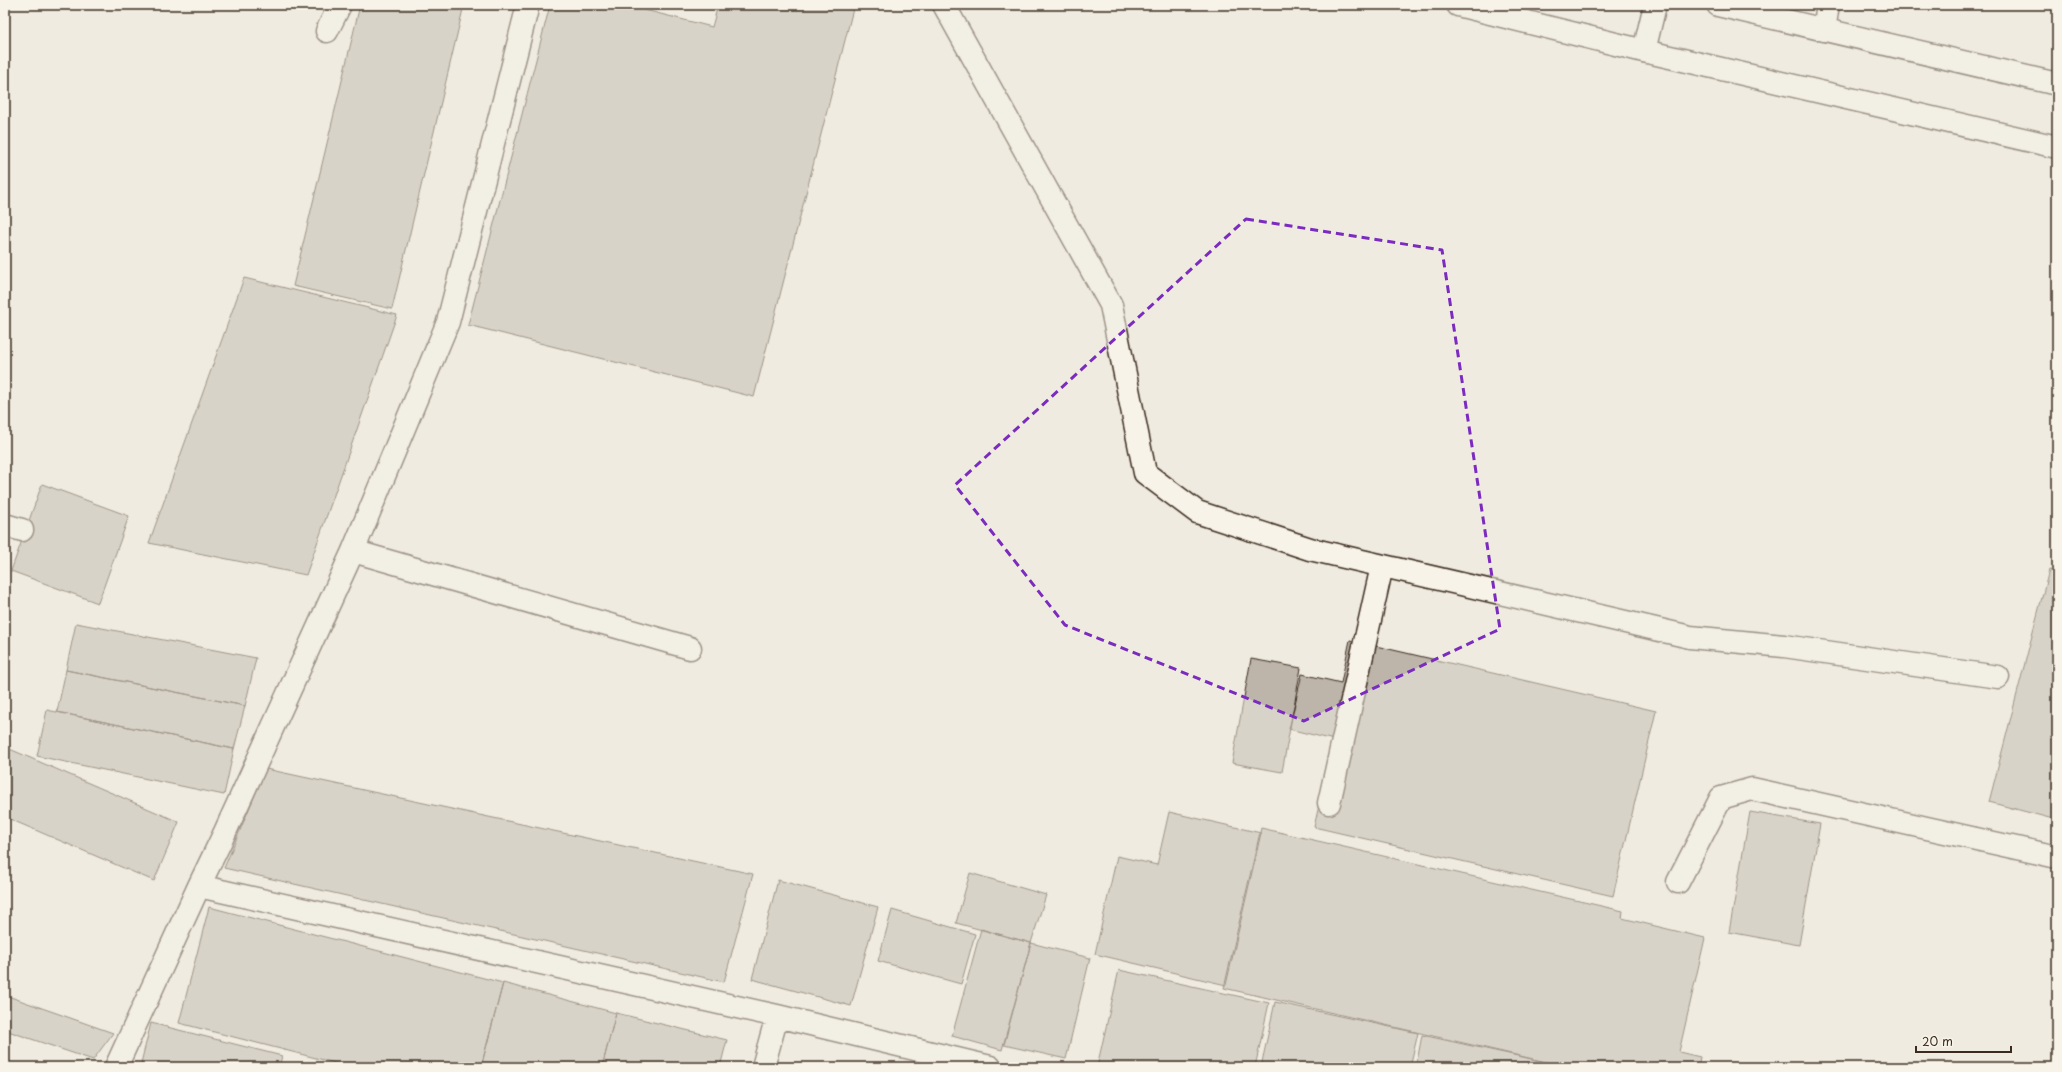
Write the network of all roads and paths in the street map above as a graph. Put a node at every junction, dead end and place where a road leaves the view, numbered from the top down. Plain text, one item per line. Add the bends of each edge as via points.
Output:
1 (340, 5) edge
2 (528, 5) edge
3 (944, 5) edge
4 (1655, 5) edge
5 (1718, 5) edge
6 (1828, 5) edge
7 (1468, 6) edge
8 (1824, 30) junction
9 (327, 31) dead end
10 (1644, 51) junction
11 (2057, 84) edge
12 (2057, 147) edge
13 (353, 551) junction
14 (1382, 566) junction
15 (690, 648) dead end
16 (1998, 677) dead end
17 (1329, 803) dead end
18 (2057, 857) edge
19 (1678, 882) dead end
20 (199, 886) junction
21 (777, 1016) junction
22 (116, 1067) edge
23 (763, 1067) edge
24 (990, 1067) edge

1 - 9 street
2 - 13 street via 448,322
3 - 14 street via 1111,305 1144,472 1197,512 1310,549
4 - 10 street
5 - 8 street
6 - 8 street
7 - 10 street
8 - 11 street
10 - 12 street
13 - 15 street
13 - 20 street
14 - 16 street via 1690,637 1784,646
14 - 17 street
18 - 19 street via 1752,789 1721,798
20 - 21 street
20 - 22 street
21 - 23 street
21 - 24 street

